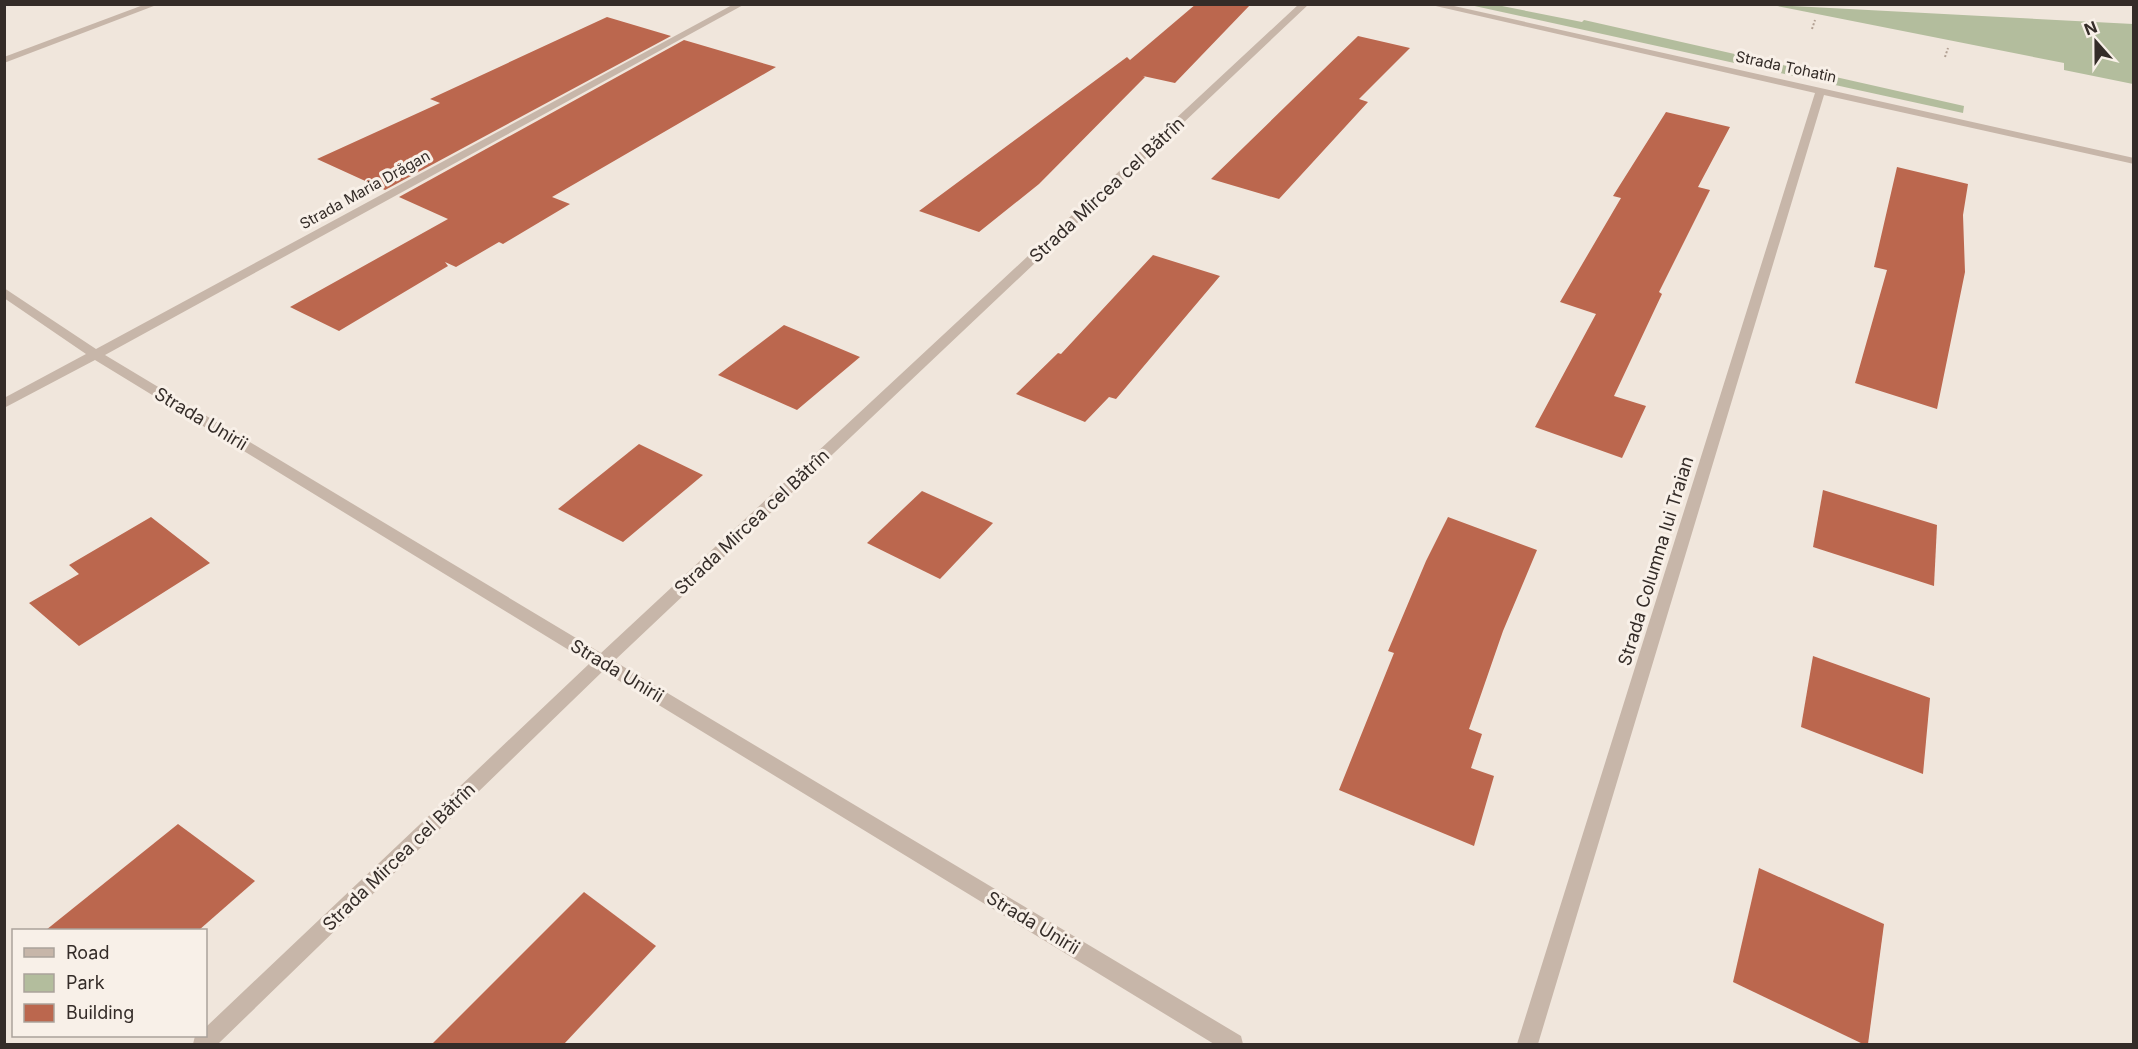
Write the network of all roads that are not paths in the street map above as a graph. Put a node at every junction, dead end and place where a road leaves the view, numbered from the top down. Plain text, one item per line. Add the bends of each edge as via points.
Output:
1 (155, 4) edge
2 (741, 4) edge
3 (1305, 4) edge
4 (1431, 4) edge
5 (4, 60) edge
6 (1821, 90) junction
7 (2133, 161) edge
8 (4, 292) edge
9 (96, 355) junction
10 (4, 404) edge
11 (602, 662) junction
12 (203, 1044) edge
13 (1233, 1044) edge
14 (1528, 1044) edge

1 - 5 street
2 - 9 street, Strada Maria Drăgan
3 - 11 street, Strada Mircea cel Bătrîn
4 - 6 street, Strada Tohatin
6 - 7 street, Strada Tohatin
6 - 14 street, Strada Columna lui Traian
8 - 9 street, Strada Unirii
9 - 10 street, Strada Maria Drăgan
9 - 11 street, Strada Unirii
11 - 12 street, Strada Mircea cel Bătrîn
11 - 13 street, Strada Unirii

